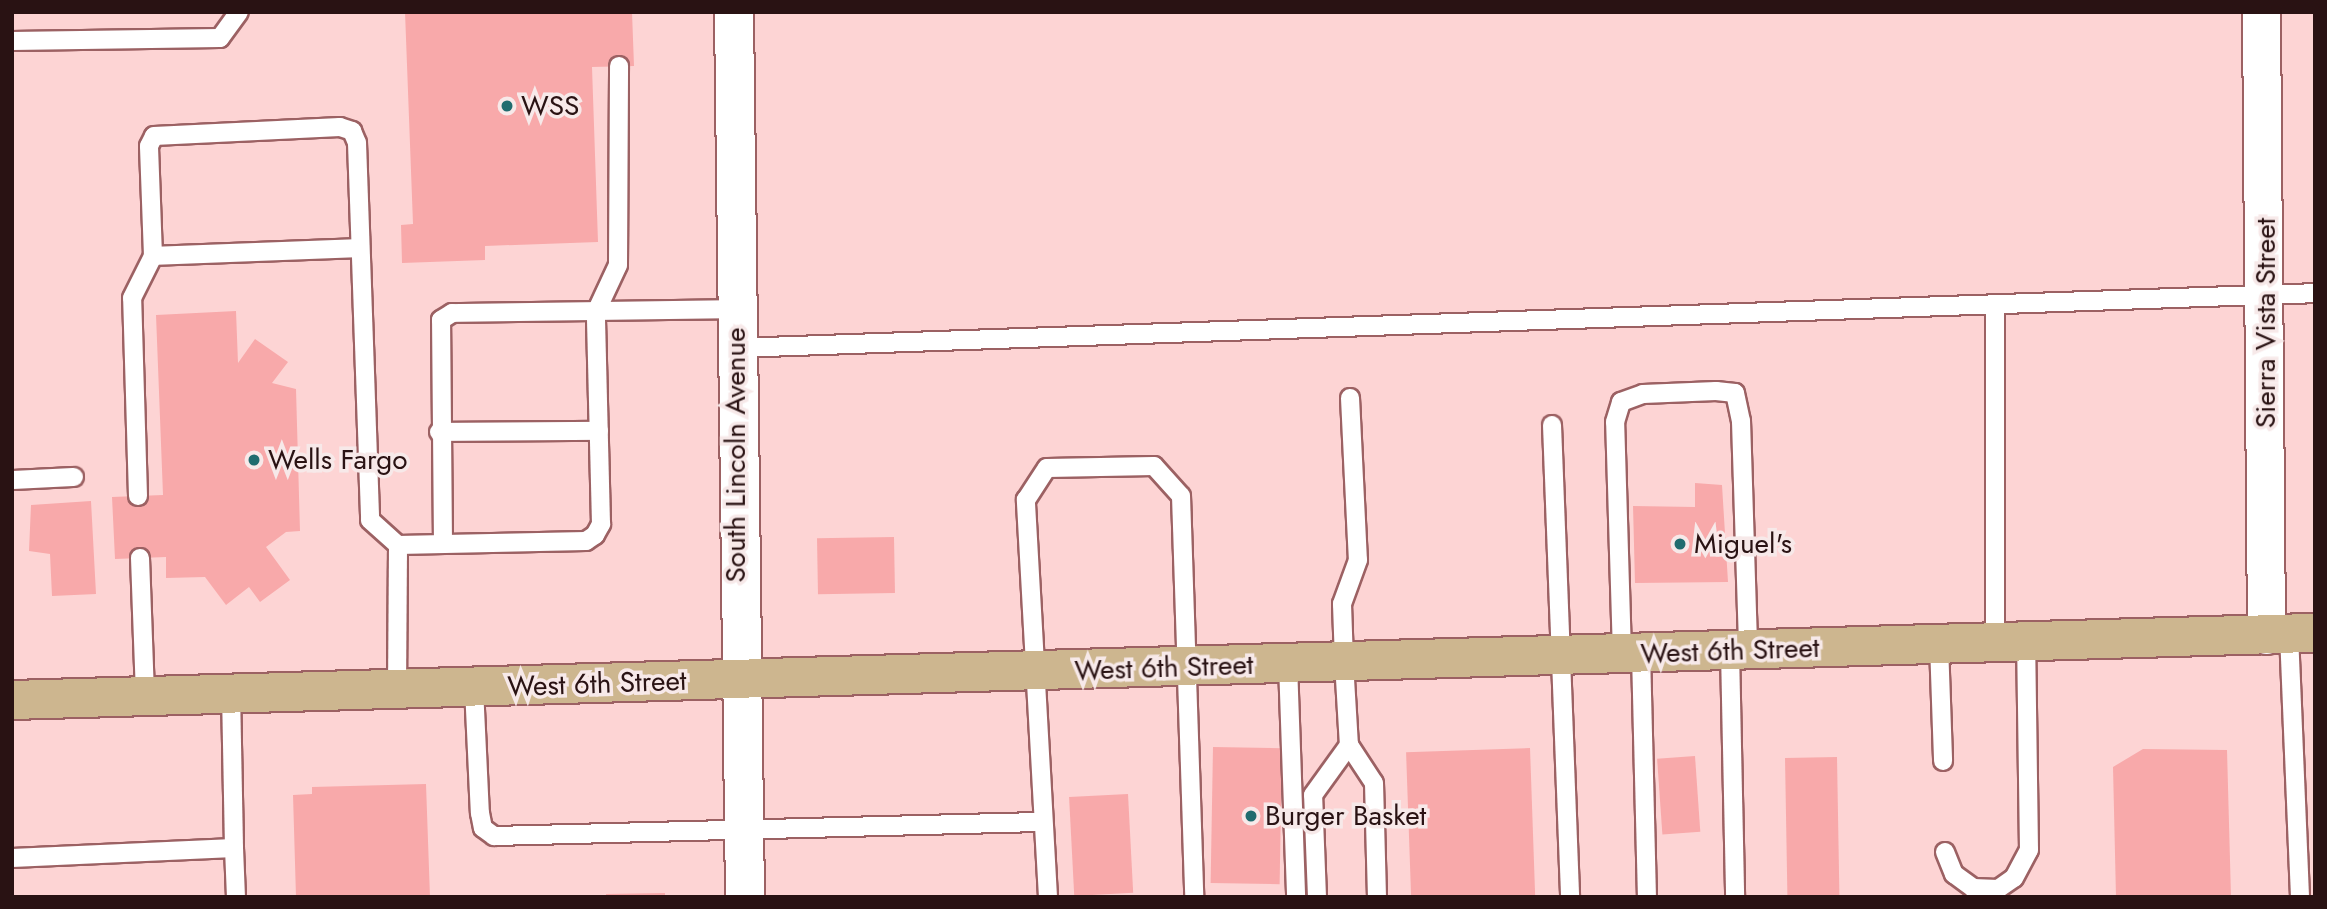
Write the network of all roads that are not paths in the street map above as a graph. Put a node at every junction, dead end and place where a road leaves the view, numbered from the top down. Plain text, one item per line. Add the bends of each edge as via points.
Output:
1 (239, 12) edge
2 (734, 12) edge
3 (2261, 12) edge
4 (12, 41) edge
5 (619, 66) dead end
6 (359, 248) junction
7 (153, 256) junction
8 (2315, 293) edge
9 (2268, 295) junction
10 (1995, 304) junction
11 (735, 309) junction
12 (596, 312) junction
13 (736, 348) junction
14 (1350, 398) dead end
15 (1552, 425) dead end
16 (599, 431) junction
17 (439, 432) junction
18 (74, 477) dead end
19 (12, 480) edge
20 (138, 496) dead end
21 (443, 544) junction
22 (398, 545) junction
23 (139, 558) dead end
24 (2290, 634) edge
25 (2010, 642) junction
26 (1939, 644) junction
27 (1739, 650) junction
28 (1631, 654) junction
29 (1563, 656) junction
30 (1344, 662) junction
31 (1288, 664) junction
32 (1188, 668) junction
33 (1033, 672) junction
34 (738, 680) junction
35 (474, 688) junction
36 (397, 690) junction
37 (145, 695) junction
38 (231, 695) junction
39 (12, 700) edge
40 (1349, 745) junction
41 (1943, 761) dead end
42 (1039, 822) junction
43 (743, 828) junction
44 (234, 848) junction
45 (1945, 852) dead end
46 (12, 858) edge
47 (1193, 869) junction
48 (236, 897) edge
49 (745, 897) edge
50 (1048, 897) edge
51 (1194, 897) edge
52 (1206, 897) edge
53 (1296, 897) edge
54 (1317, 897) edge
55 (1377, 897) edge
56 (1570, 897) edge
57 (1647, 897) edge
58 (1735, 897) edge
59 (2300, 897) edge

1 - 4 lane via 220,38
2 - 11 main road, South Lincoln Avenue
3 - 9 street, Sierra Vista Street
5 - 12 lane via 618,265
6 - 7 lane
6 - 7 lane via 352,131 165,132 149,146
6 - 22 lane via 367,502 370,520
7 - 20 lane via 132,298
8 - 9 lane
9 - 10 lane
9 - 24 street, Sierra Vista Street
10 - 13 lane
10 - 25 lane
11 - 12 lane
11 - 13 main road, South Lincoln Avenue
12 - 16 lane
12 - 17 lane via 452,313 441,320
13 - 34 main road, South Lincoln Avenue
14 - 30 lane via 1358,560 1342,604
15 - 29 lane
16 - 17 lane
16 - 21 lane via 601,524 595,535 586,541
17 - 21 lane
18 - 19 lane
21 - 22 lane
22 - 36 lane
23 - 37 lane
24 - 25 main road, West 6th Street
24 - 59 lane
25 - 26 main road, West 6th Street
25 - 45 lane via 2029,850 2014,878 1998,890 1973,888 1954,874
26 - 27 main road, West 6th Street
26 - 41 lane
27 - 28 main road, West 6th Street
27 - 28 lane via 1741,421 1735,393 1716,391 1643,394 1621,402 1615,422
27 - 58 lane
28 - 29 main road, West 6th Street
28 - 57 lane
29 - 30 main road, West 6th Street
29 - 56 lane
30 - 31 main road, West 6th Street
30 - 40 lane
31 - 32 main road, West 6th Street
31 - 53 lane
32 - 33 main road, West 6th Street
32 - 33 lane via 1181,496 1154,466 1047,468 1026,500
32 - 47 lane
33 - 34 main road, West 6th Street
33 - 42 lane
34 - 35 main road, West 6th Street
34 - 43 main road, South Lincoln Avenue
35 - 36 main road, West 6th Street
35 - 43 lane via 480,813 483,828 494,836
36 - 38 main road, West 6th Street
37 - 38 main road, West 6th Street
37 - 39 main road, West 6th Street
38 - 44 lane
40 - 54 lane via 1313,796
40 - 55 lane via 1374,783
42 - 43 lane
42 - 50 lane
43 - 49 main road, South Lincoln Avenue
44 - 46 lane
44 - 48 lane
47 - 51 lane
47 - 52 lane

